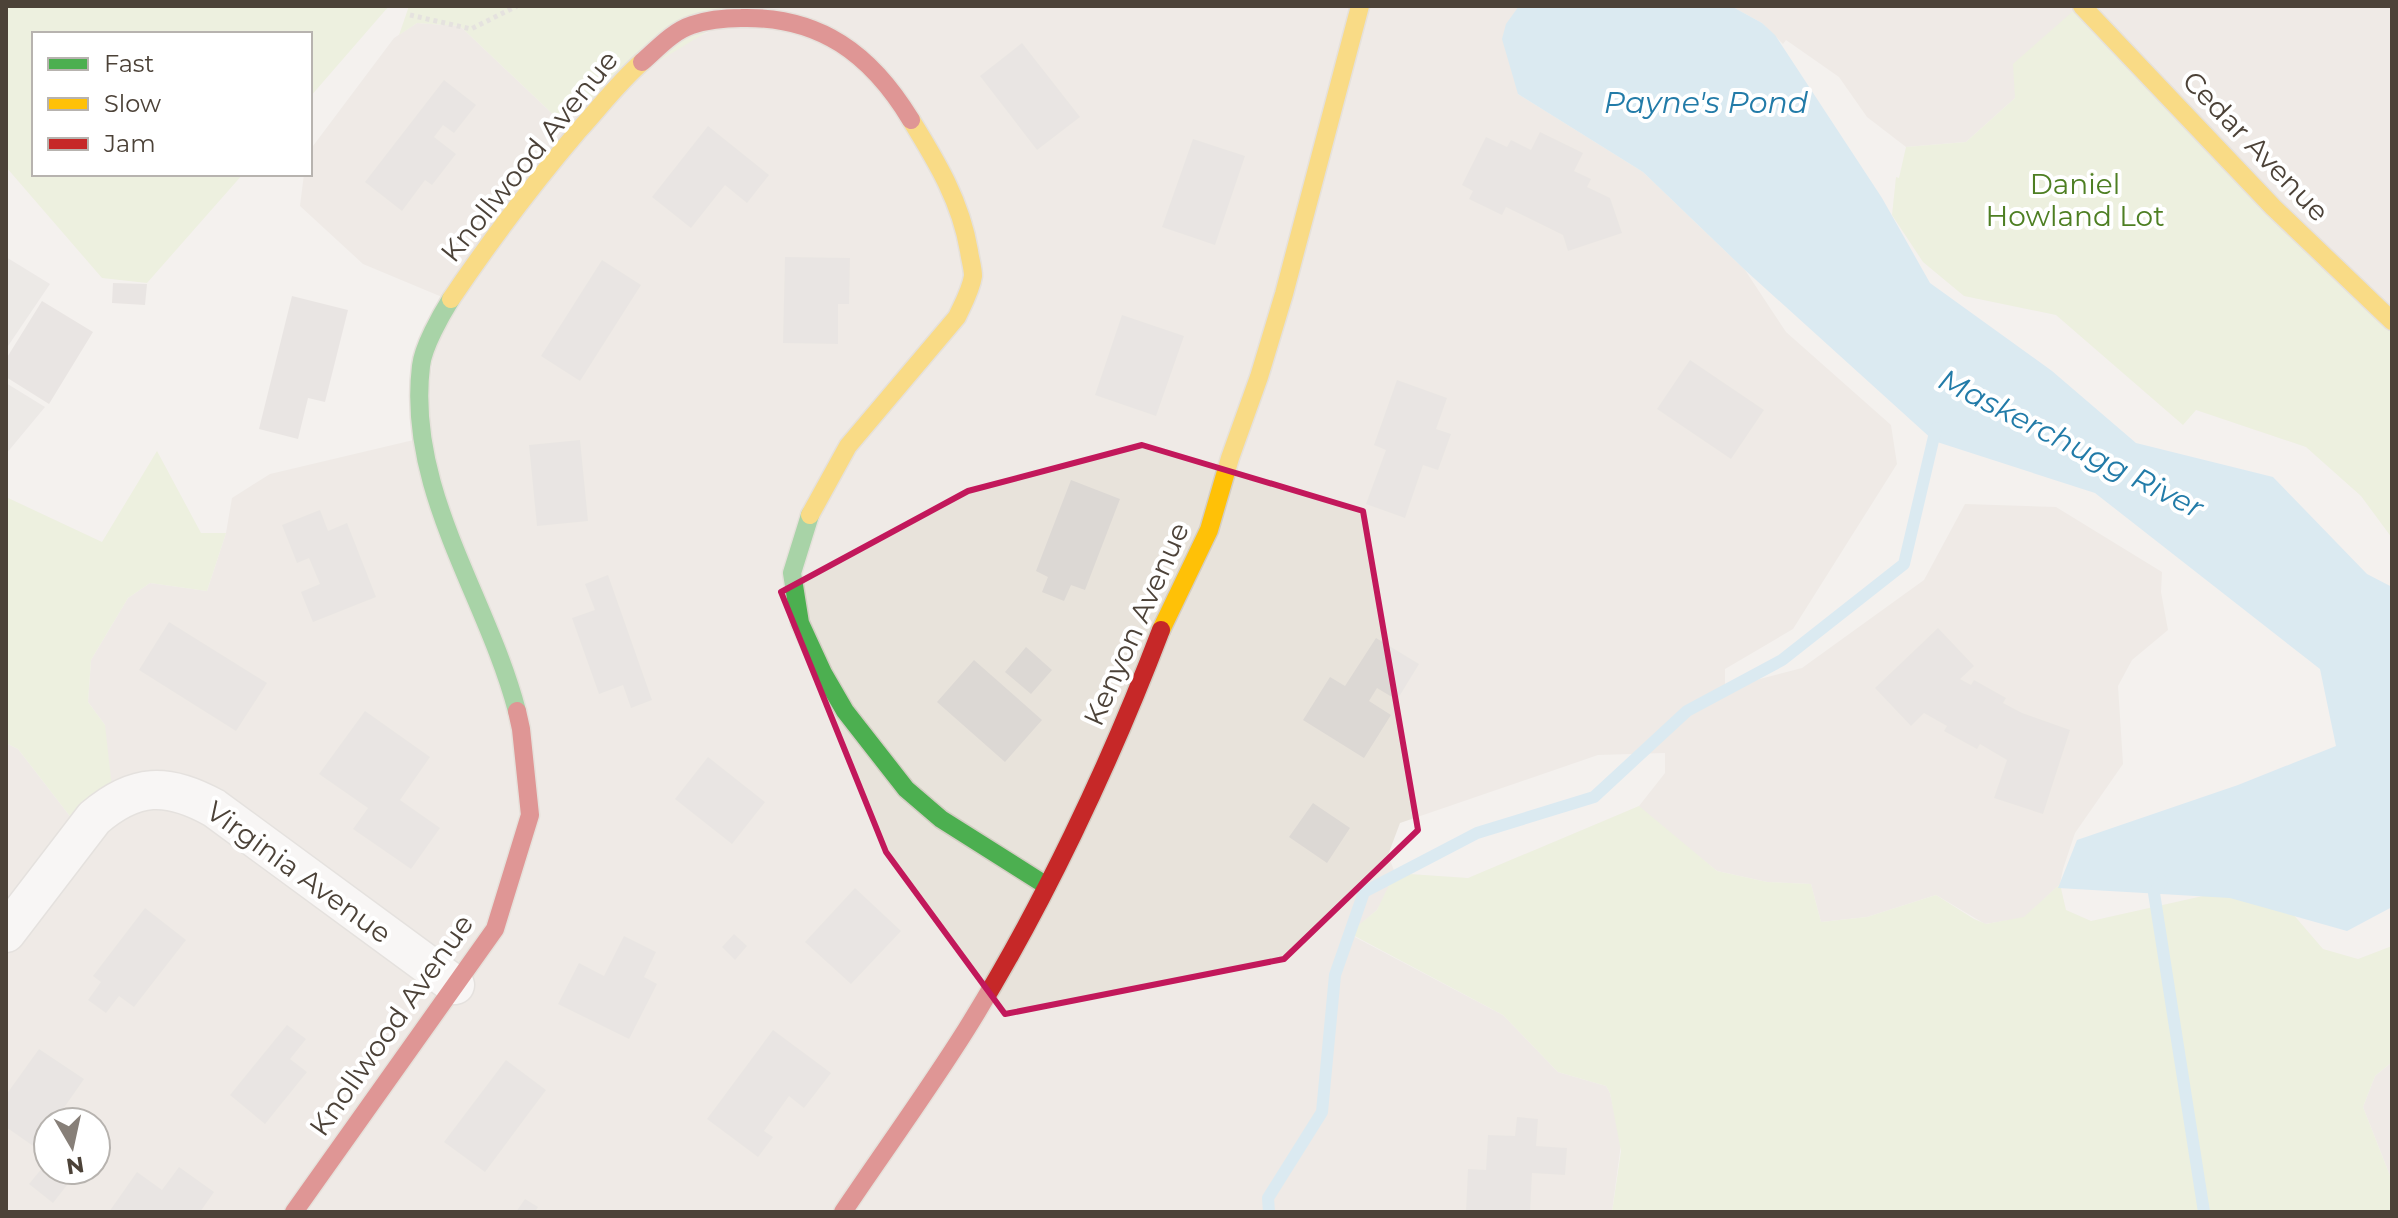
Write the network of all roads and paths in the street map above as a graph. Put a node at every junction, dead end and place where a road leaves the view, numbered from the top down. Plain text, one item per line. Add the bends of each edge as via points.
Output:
1 (517, 6) edge
2 (1360, 6) edge
3 (2082, 6) edge
4 (410, 15) dead end
5 (2392, 321) edge
6 (1047, 886) junction
7 (6, 933) edge
8 (455, 985) junction
9 (294, 1212) edge
10 (843, 1212) edge

1 - 4 path via 471,29
2 - 6 street, Kenyon Avenue via 1284,294 1209,530
3 - 5 street, Cedar Avenue via 2273,207
6 - 8 street, Knollwood Avenue via 964,834 906,789 845,711 823,673 800,623 792,573 804,529 848,446 938,342 968,294 973,275 958,206 900,102 858,56 804,24 727,18 690,25 669,38 590,115 480,256 443,311 421,363 420,430 427,471 510,686 521,729 530,815 495,929
6 - 10 street, Kenyon Avenue via 966,1029
7 - 8 street, Virginia Avenue via 94,818 132,794 169,789 214,808
8 - 9 street, Knollwood Avenue

